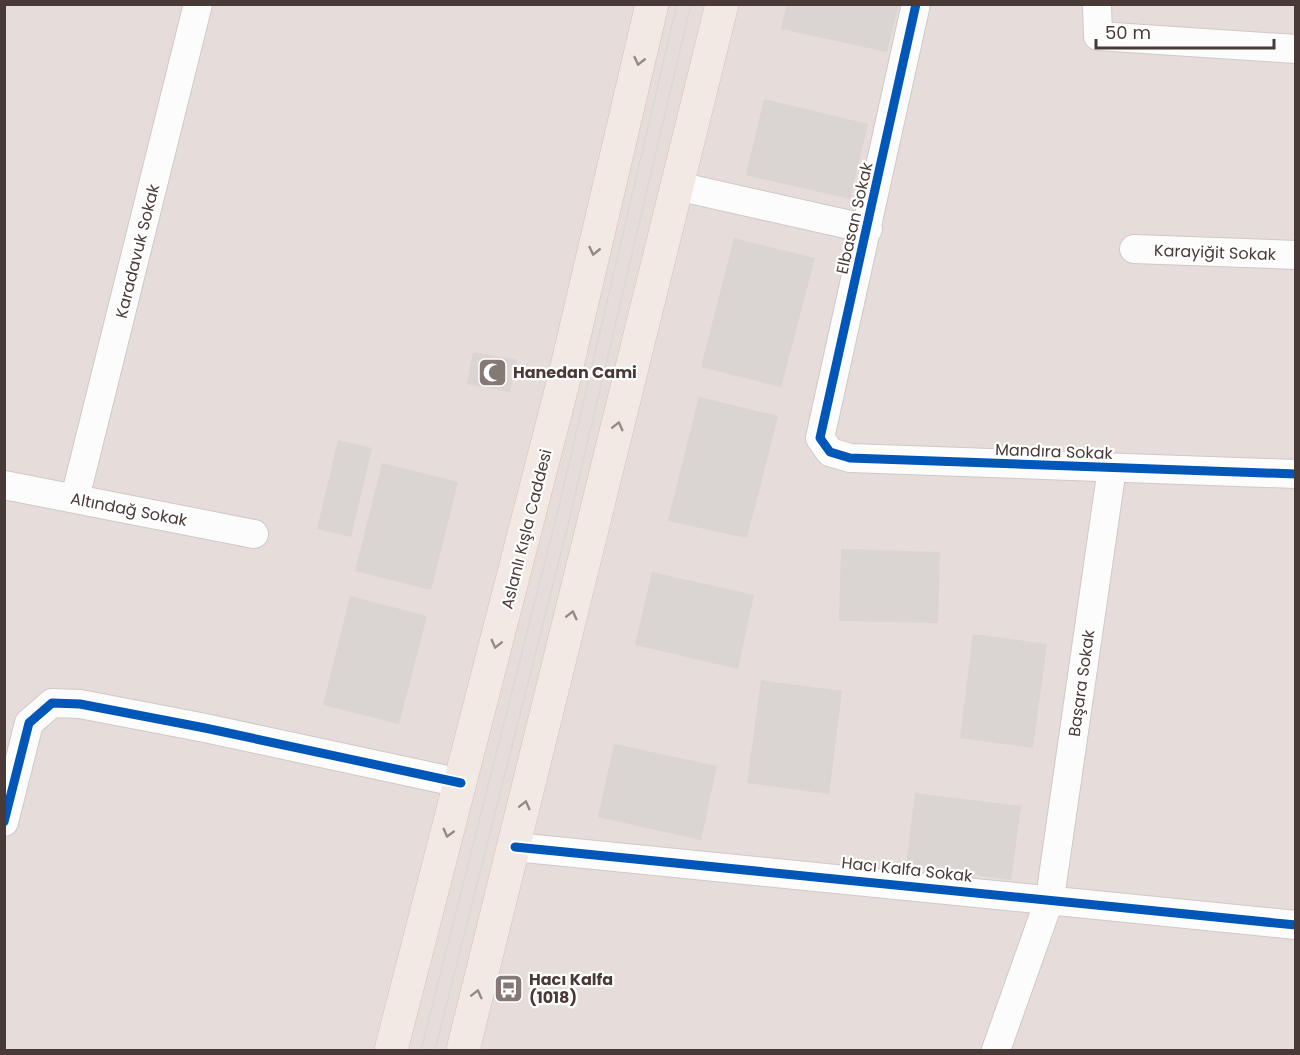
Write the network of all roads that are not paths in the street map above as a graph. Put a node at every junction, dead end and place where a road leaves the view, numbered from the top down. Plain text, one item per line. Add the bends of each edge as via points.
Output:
1 (198, 4) edge
2 (652, 4) edge
3 (722, 4) edge
4 (916, 4) edge
5 (1098, 4) edge
6 (1296, 50) edge
7 (677, 186) junction
8 (868, 229) junction
9 (1134, 249) dead end
10 (1296, 255) edge
11 (820, 438) joint
12 (1112, 468) junction
13 (1296, 474) edge
14 (4, 485) edge
15 (75, 498) junction
16 (254, 534) dead end
17 (461, 783) junction
18 (4, 822) edge
19 (515, 847) junction
20 (1050, 898) junction
21 (1296, 925) edge
22 (391, 1050) edge
23 (463, 1050) edge
24 (996, 1050) edge

1 - 15 street, Karadavuk Sokak
2 -> 17 main road, Aslanlı Kışla Caddesi via 564,379
3 - 7 main road
4 - 8 street, Elbasan Sokak
5 - 6 street via 1098,36
7 - 8 street
19 -> 7 main road
8 - 11 street, Elbasan Sokak
9 - 10 street, Karayiğit Sokak
11 - 12 street, Mandıra Sokak via 830,452 850,458
12 - 13 street, Mandıra Sokak
12 - 20 street, Başara Sokak
14 - 15 street, Altındağ Sokak
15 - 16 street, Altındağ Sokak
17 - 18 street via 80,704 52,703 29,723
17 -> 22 main road, Aslanlı Kışla Caddesi
19 - 20 street, Hacı Kalfa Sokak
23 -> 19 main road
20 - 21 street, Hacı Kalfa Sokak
20 - 24 street, Başara Sokak

